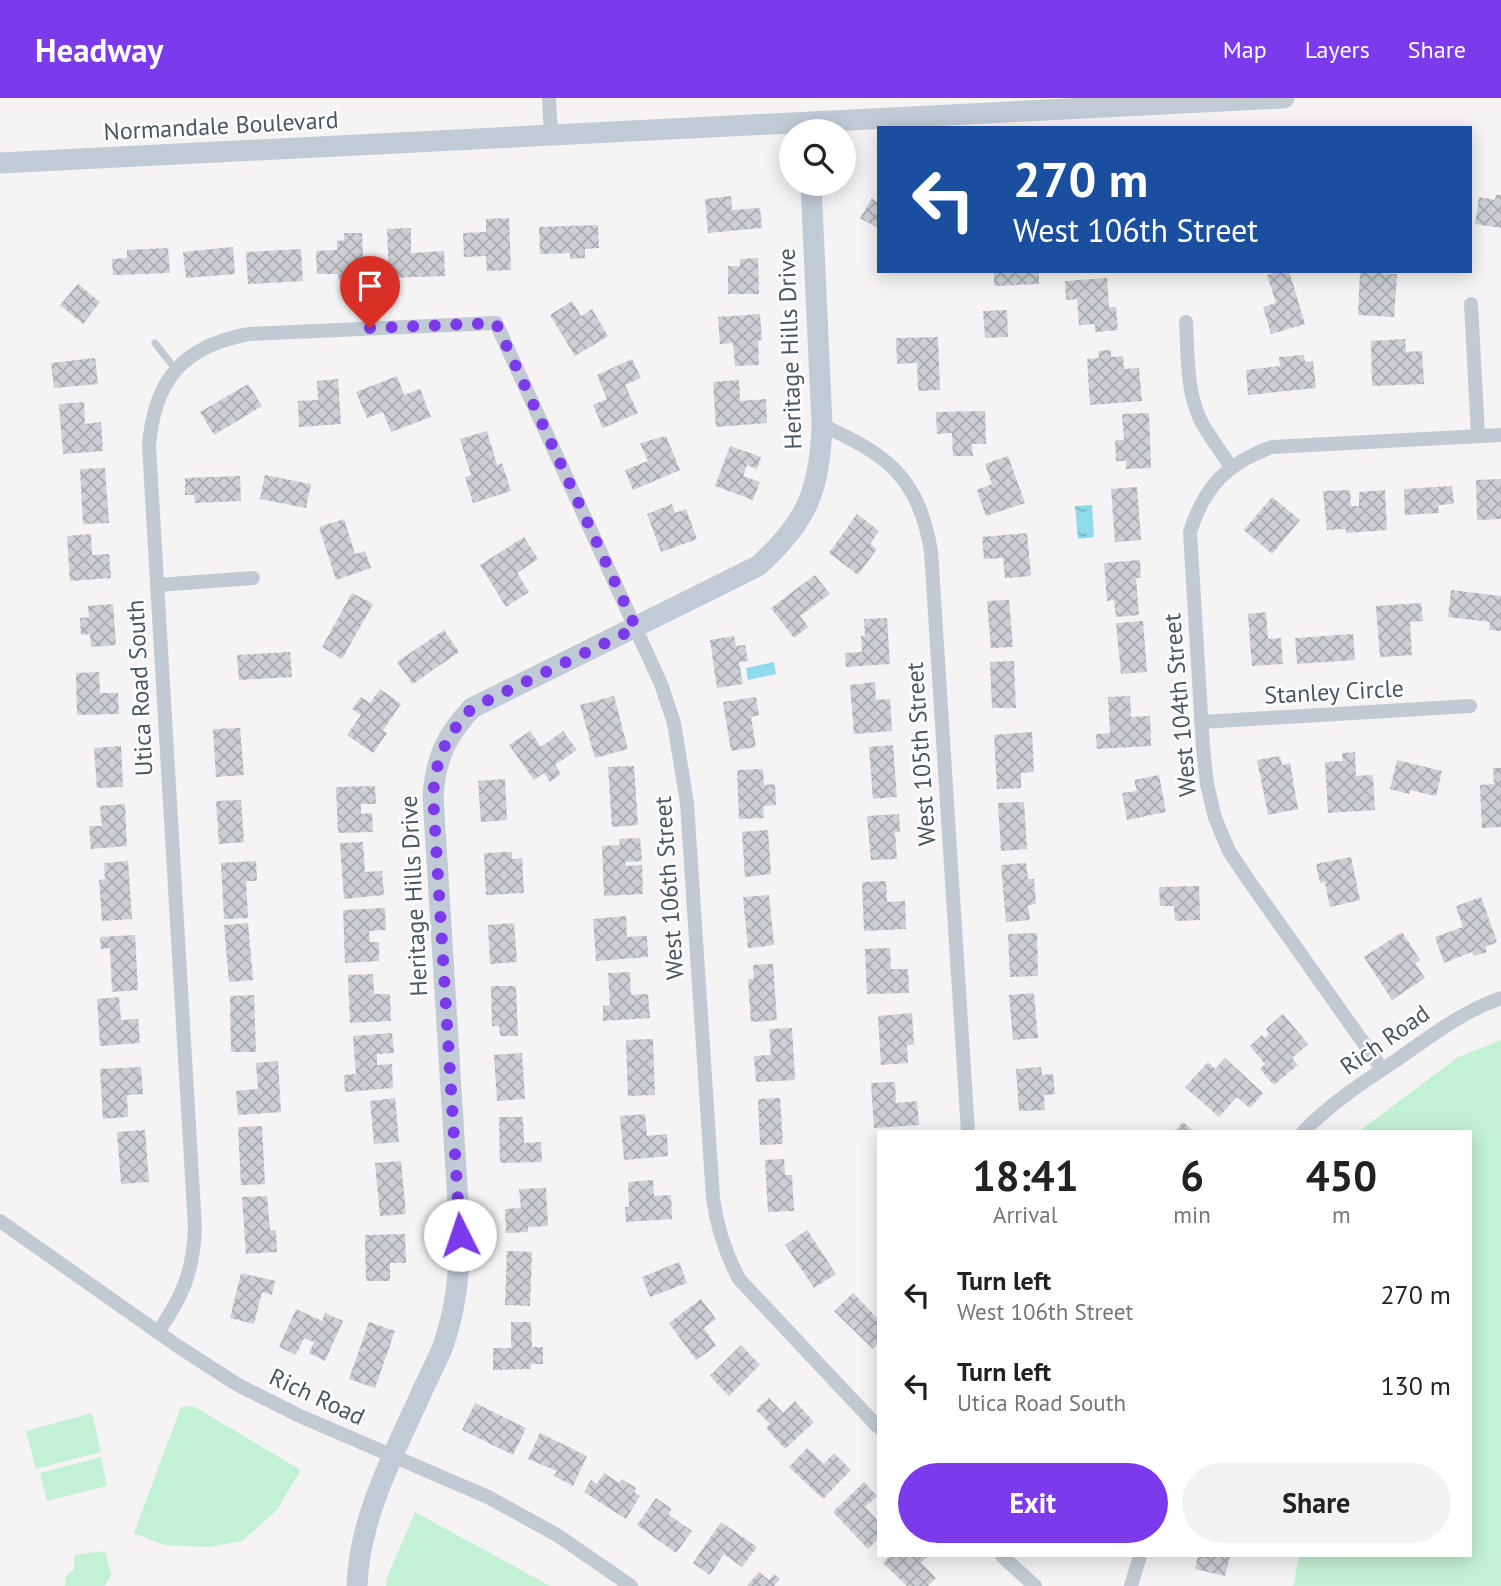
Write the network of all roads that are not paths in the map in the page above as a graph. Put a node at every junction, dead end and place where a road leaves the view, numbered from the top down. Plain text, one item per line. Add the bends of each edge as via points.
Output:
1 (549, 98) edge
2 (1284, 98) edge
3 (856, 123) edge
4 (779, 127) edge
5 (551, 135) junction
6 (0, 163) edge
7 (811, 196) edge
8 (1471, 304) dead end
9 (1186, 322) dead end
10 (496, 323) joint
11 (155, 343) dead end
12 (176, 370) junction
13 (821, 425) junction
14 (1501, 435) edge
15 (1478, 436) junction
16 (1231, 467) junction
17 (253, 578) dead end
18 (157, 585) junction
19 (636, 628) junction
20 (1470, 706) dead end
21 (1201, 722) junction
22 (1501, 998) edge
23 (1382, 1069) junction
24 (968, 1130) edge
25 (1305, 1130) edge
26 (0, 1221) edge
27 (158, 1332) junction
28 (876, 1420) edge
29 (394, 1456) junction
30 (1003, 1557) edge
31 (1140, 1557) edge
32 (357, 1586) edge
33 (631, 1586) edge
34 (1035, 1586) edge
35 (1131, 1586) edge

1 - 5 street
2 - 3 street, Normandale Boulevard
4 - 5 street, Normandale Boulevard
5 - 6 street, Normandale Boulevard
7 - 13 street, Heritage Hills Drive
8 - 15 street
9 - 16 street via 1194,402
10 - 12 street, Utica Road South via 249,334 222,339 197,351
10 - 19 street, West 106th Street
11 - 12 lane
12 - 18 street, Utica Road South via 160,391 151,419
13 - 19 street, Heritage Hills Drive via 815,489 782,544 758,566
13 - 24 street, West 105th Street via 882,456 917,499 926,524
14 - 15 street
15 - 16 street via 1294,444 1272,447
16 - 21 street, West 104th Street via 1198,508 1191,532
17 - 18 street
18 - 27 street, Utica Road South via 195,1228 186,1286
19 - 28 street, West 106th Street via 661,684 682,762 717,1226 739,1279
19 - 29 street, Heritage Hills Drive via 472,708 455,726 435,772 460,1273 442,1349
20 - 21 street, Stanley Circle
21 - 23 street, West 104th Street via 1207,784 1229,851
22 - 23 street, Rich Road via 1452,1021
23 - 25 street, Rich Road
26 - 27 street, Rich Road
27 - 29 street, Rich Road via 238,1385
29 - 32 street, Heritage Hills Drive via 366,1521
29 - 33 street, Rich Road via 534,1522
30 - 34 street
31 - 35 street

